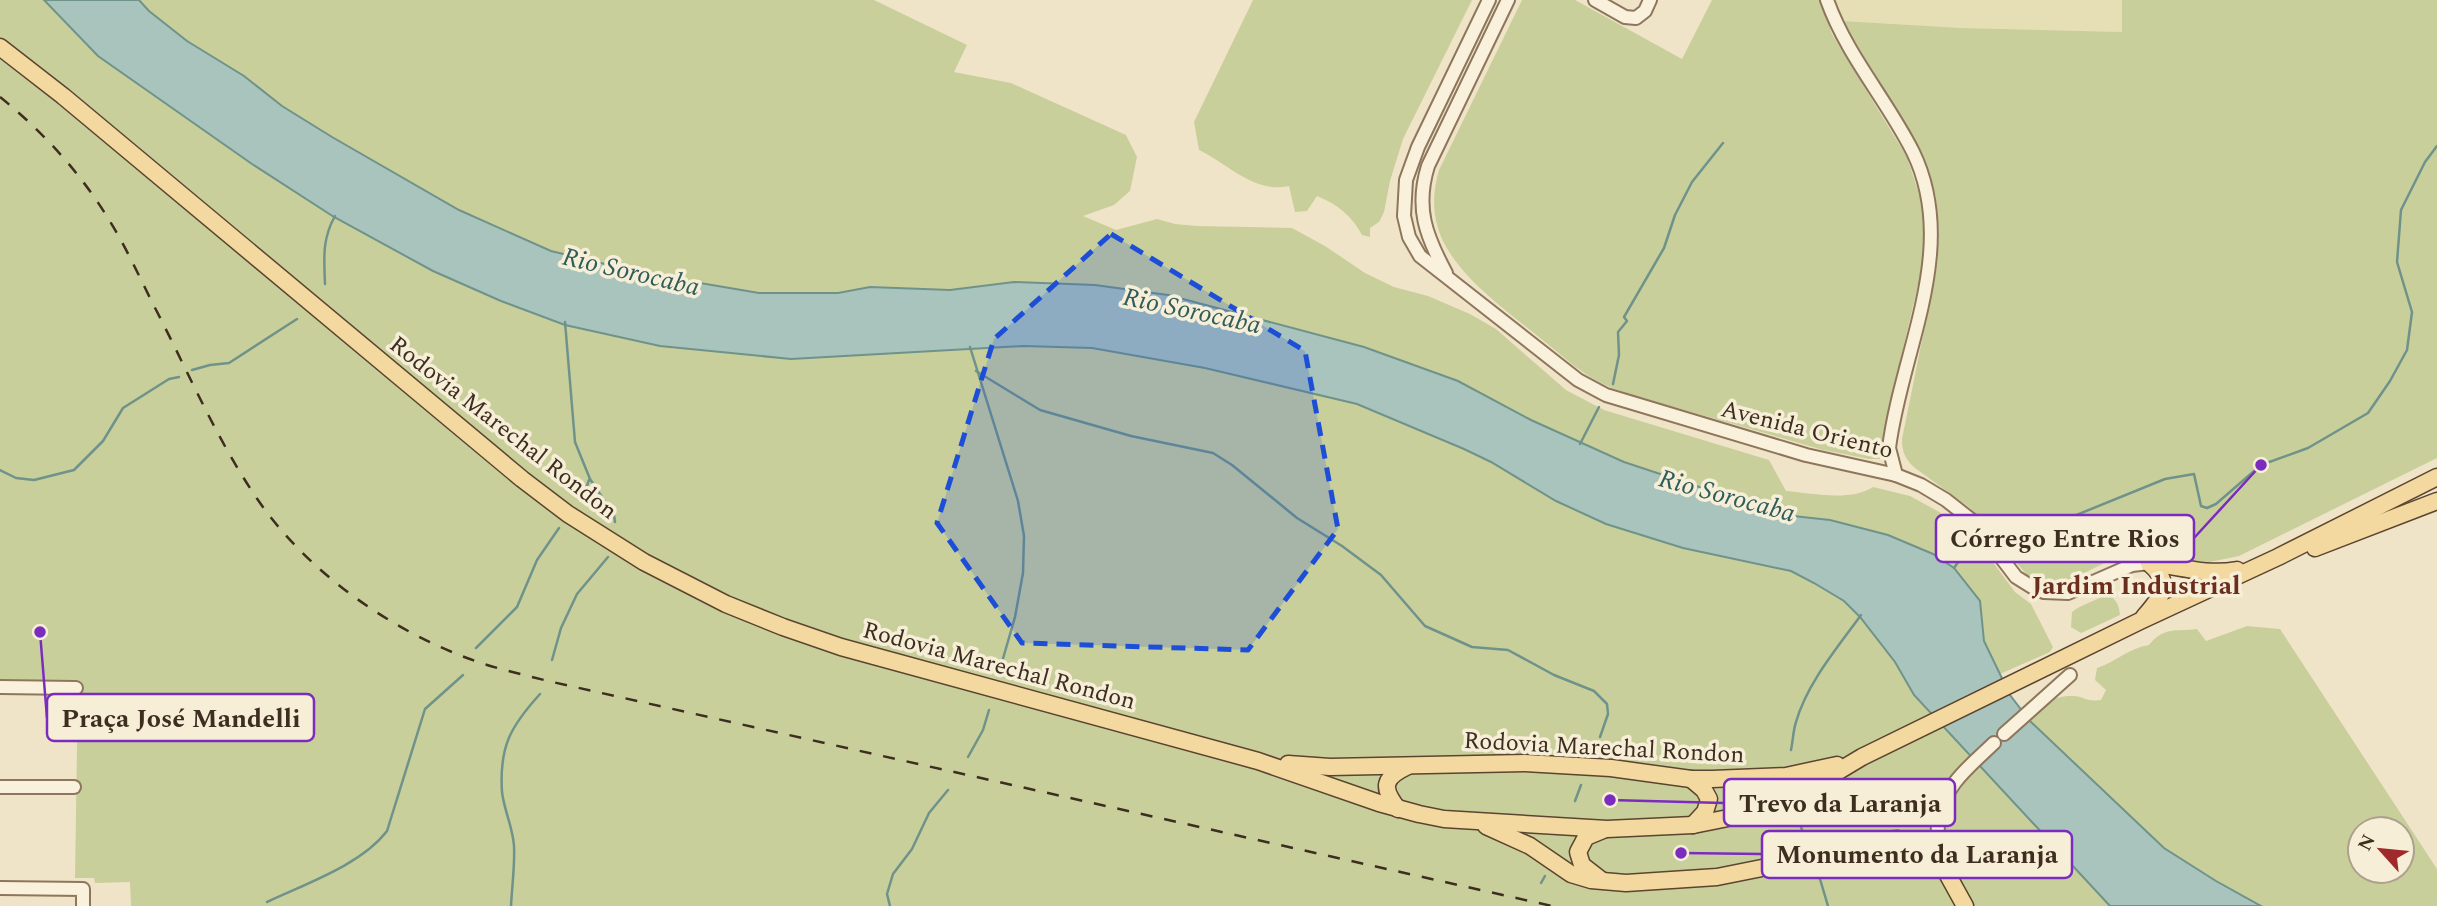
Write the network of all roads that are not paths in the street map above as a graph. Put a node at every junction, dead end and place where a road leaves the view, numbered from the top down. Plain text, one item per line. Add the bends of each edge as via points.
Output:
1 (1489, 0) edge
2 (1508, 0) edge
3 (1595, 0) edge
4 (1650, 0) edge
5 (1827, 0) edge
6 (0, 47) edge
7 (1447, 277) junction
8 (1896, 474) junction
9 (2437, 477) edge
10 (2437, 501) edge
11 (2272, 560) junction
12 (2149, 563) junction
13 (2140, 621) junction
14 (2070, 675) dead end
15 (0, 687) edge
16 (76, 688) dead end
17 (1863, 757) junction
18 (1258, 761) junction
19 (1410, 765) junction
20 (1691, 779) junction
21 (0, 787) edge
22 (74, 787) dead end
23 (1398, 809) junction
24 (1475, 821) junction
25 (1693, 825) junction
26 (1607, 829) junction
27 (1939, 859) junction
28 (1605, 882) junction
29 (0, 888) edge
30 (83, 906) edge
31 (1965, 906) edge

1 - 7 street, Avenida Oriento via 1406,180 1404,216 1413,247
2 - 7 street, Avenida Oriento via 1423,183 1424,223
3 - 4 street via 1625,17 1636,18
5 - 8 street via 1839,30 1914,153 1929,198 1929,269 1891,435 1890,457
6 - 18 main road, Rodovia Marechal Rondon via 499,461 568,514 644,562 726,604 822,640
7 - 8 street, Avenida Oriento via 1578,380 1606,395 1807,455
8 - 12 street, Avenida Oriento via 1922,485 1974,522 2016,577 2045,592 2078,590 2132,565
9 - 11 main road, Rodovia Marechal Rondon
10 - 11 main road
11 - 12 main road via 2216,573
11 - 13 main road, Rodovia Marechal Rondon
12 - 13 main road via 2161,574 2164,587
13 - 17 main road, Rodovia Marechal Rondon
14 - 27 street via 1965,770 1947,793 1938,829
15 - 16 street
17 - 20 main road, Rodovia Marechal Rondon via 1786,776
17 - 25 main road, Rodovia Marechal Rondon via 1769,803
18 - 19 main road, Rodovia Marechal Rondon via 1329,767
18 - 23 main road, Rodovia Marechal Rondon
19 - 20 main road, Rodovia Marechal Rondon via 1549,764
19 - 23 main road via 1388,781 1388,794
20 - 25 main road via 1710,799
21 - 22 street
23 - 24 main road, Rodovia Marechal Rondon
24 - 26 main road, Rodovia Marechal Rondon
24 - 28 main road via 1518,839 1571,874
25 - 26 main road, Rodovia Marechal Rondon
26 - 28 main road via 1586,837 1578,852 1582,865
27 - 28 main road via 1907,841 1881,839 1717,877
27 - 31 main road
29 - 30 street via 83,888

